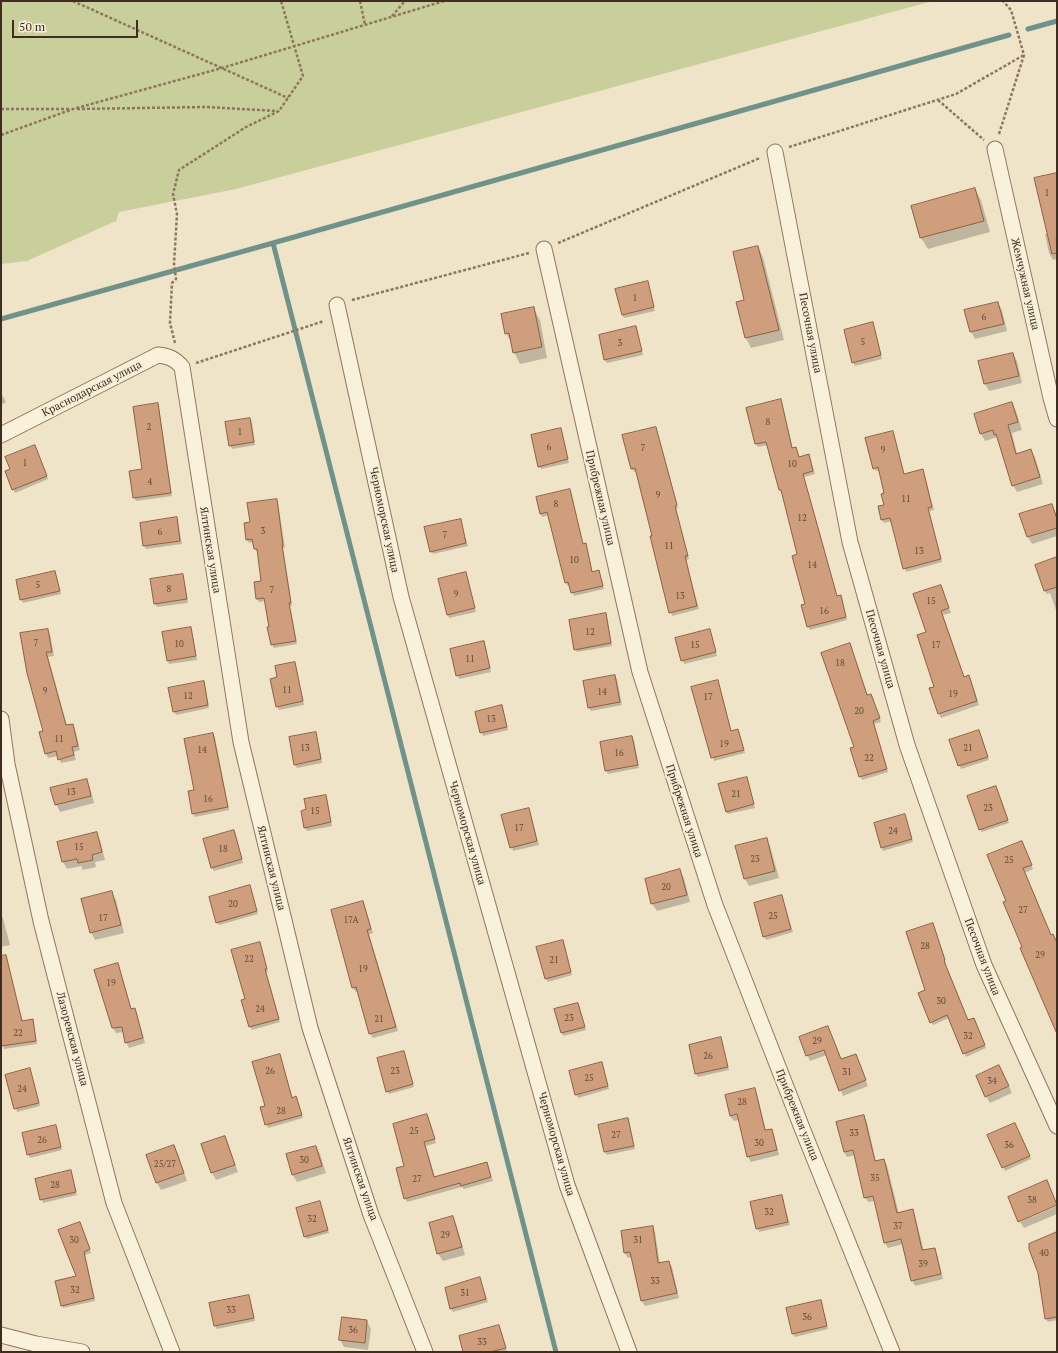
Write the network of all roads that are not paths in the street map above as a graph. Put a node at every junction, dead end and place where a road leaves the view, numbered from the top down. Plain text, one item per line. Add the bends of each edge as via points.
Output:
1 (994, 149) road end
2 (775, 152) road end
3 (544, 249) road end
4 (338, 310) road end
5 (182, 367) joint
6 (1057, 419) edge
7 (1, 435) edge
8 (1, 719) edge
9 (1057, 1126) edge
10 (1, 1335) edge
11 (36, 1348) edge
12 (82, 1352) edge
13 (172, 1352) edge
14 (425, 1352) edge
15 (629, 1352) edge
16 (892, 1352) edge

1 - 6 street, Жемчужная улица
2 - 9 street, Песочная улица via 850,542 905,738 984,965
3 - 16 street, Прибрежная улица via 640,672 715,905
4 - 15 street, Черноморская улица via 401,596 567,1185
5 - 7 street, Краснодарская улица via 175,360 158,355
5 - 14 street, Ялтинская улица via 241,742 310,1028 371,1215
8 - 13 street, Лазоревская улица via 7,764 41,921 114,1203
10 - 11 street
11 - 12 street

